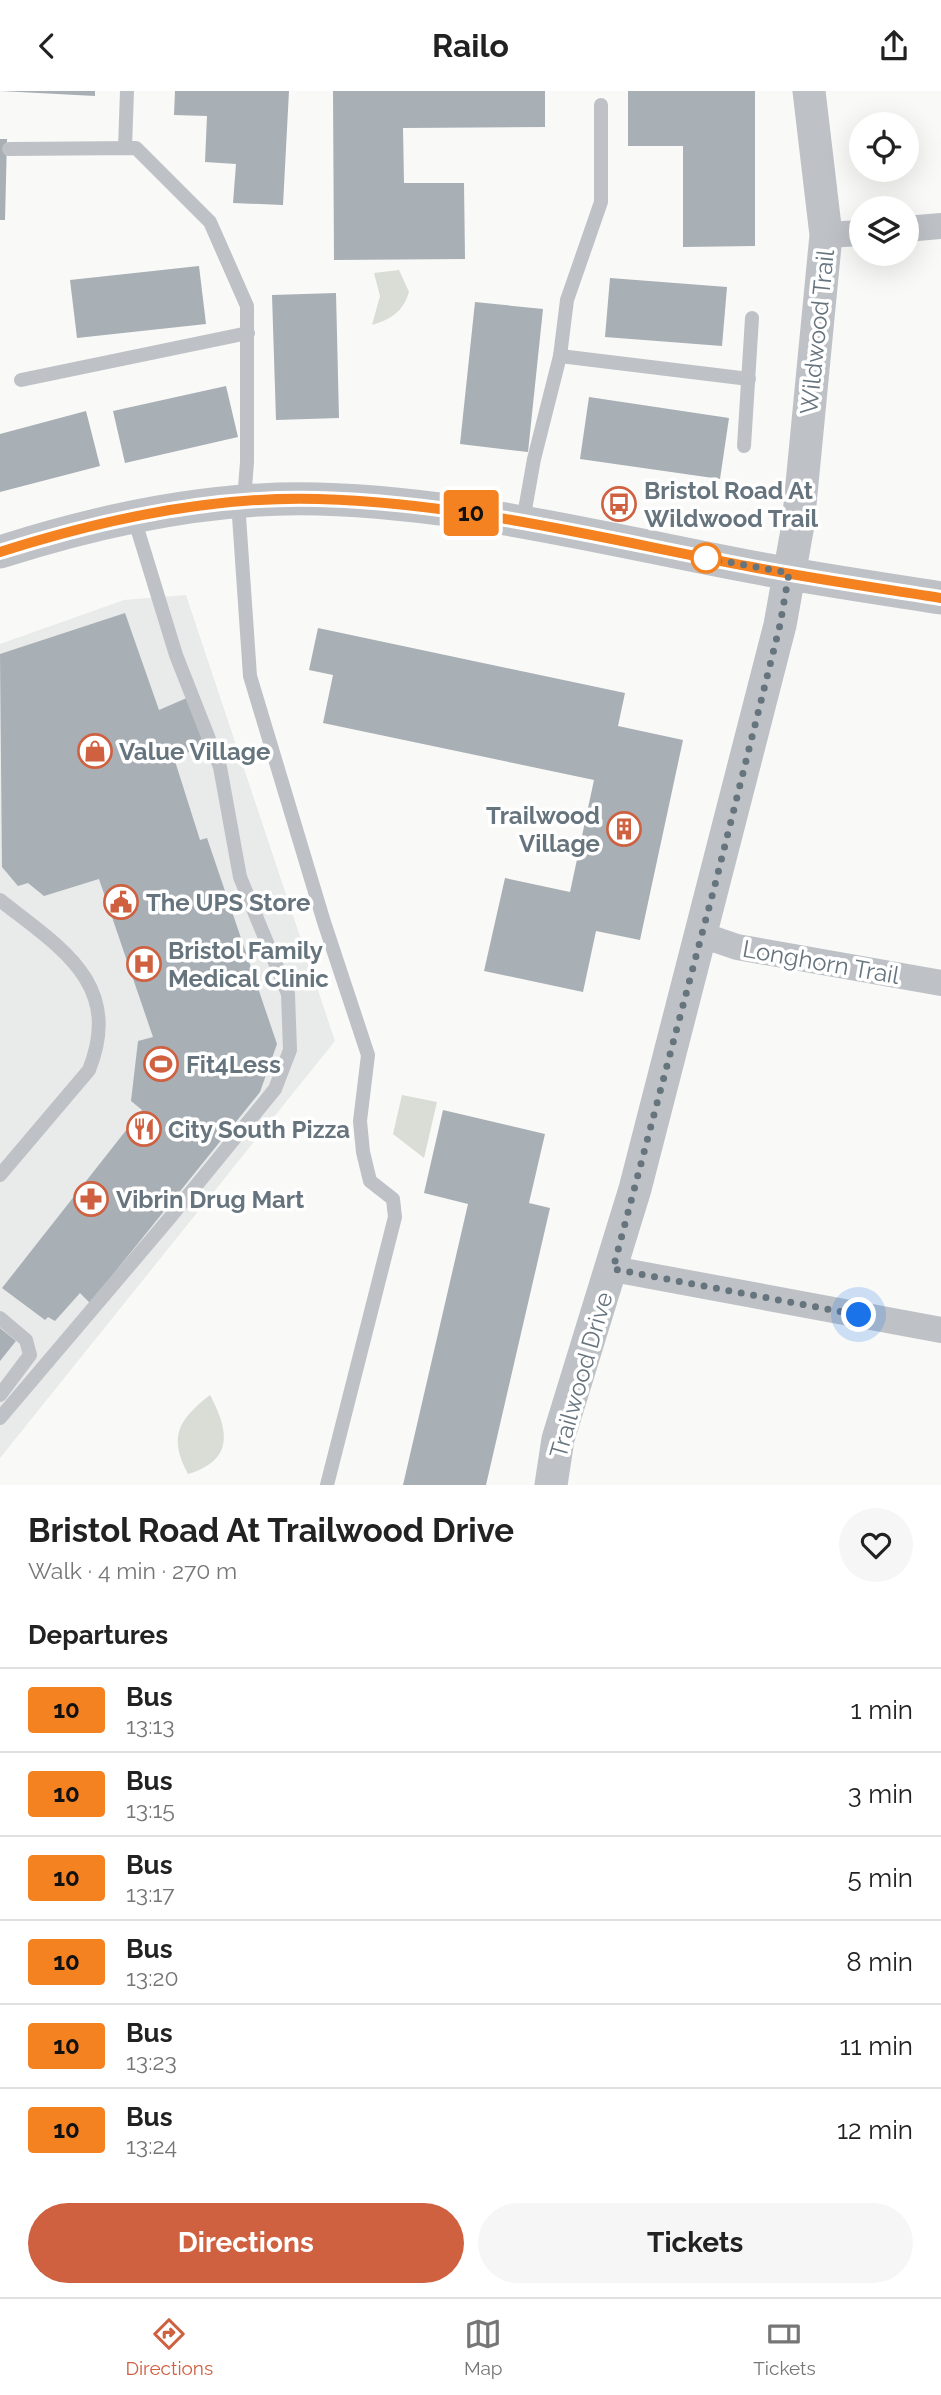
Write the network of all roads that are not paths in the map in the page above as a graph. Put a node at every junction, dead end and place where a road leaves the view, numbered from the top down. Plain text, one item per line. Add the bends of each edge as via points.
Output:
1 (127, 91) edge
2 (809, 91) edge
3 (601, 105) dead end
4 (125, 148) junction
5 (9, 149) dead end
6 (941, 226) edge
7 (919, 228) edge
8 (849, 234) edge
9 (827, 235) junction
10 (752, 318) dead end
11 (248, 333) junction
12 (560, 356) junction
13 (748, 379) junction
14 (21, 380) dead end
15 (744, 446) dead end
16 (241, 502) junction
17 (134, 518) junction
18 (523, 521) junction
19 (0, 552) edge
20 (789, 573) junction
21 (941, 598) edge
22 (0, 900) edge
23 (702, 935) junction
24 (941, 983) edge
25 (0, 1175) edge
26 (613, 1269) junction
27 (0, 1318) edge
28 (941, 1330) edge
29 (0, 1395) edge
30 (0, 1417) edge
31 (327, 1485) edge
32 (551, 1485) edge

1 - 4 lane
2 - 9 street, Wildwood Trail
3 - 12 lane via 601,202 567,300
4 - 5 lane
4 - 11 lane via 136,148 210,222 247,306
6 - 7 street
8 - 9 street
9 - 20 street, Wildwood Trail via 798,525
10 - 13 lane
11 - 14 lane
11 - 16 lane via 247,462
12 - 13 lane
12 - 18 lane
13 - 15 lane
16 - 17 street
16 - 18 street via 316,499 387,503
16 - 31 lane via 250,676 368,1055 360,1121 362,1152 370,1181 393,1199 395,1217
17 - 19 street via 48,536
17 - 30 lane via 176,655 220,767 240,877 288,994 290,1051 275,1089
18 - 20 street
20 - 21 street
20 - 23 street, Trailwood Drive
22 - 25 lane via 65,950 79,967 93,992 99,1031 89,1070
23 - 24 street, Longhorn Trail via 737,947
23 - 26 street, Trailwood Drive
26 - 28 street
26 - 32 street, Trailwood Drive via 558,1439
27 - 29 lane via 26,1340 30,1355

